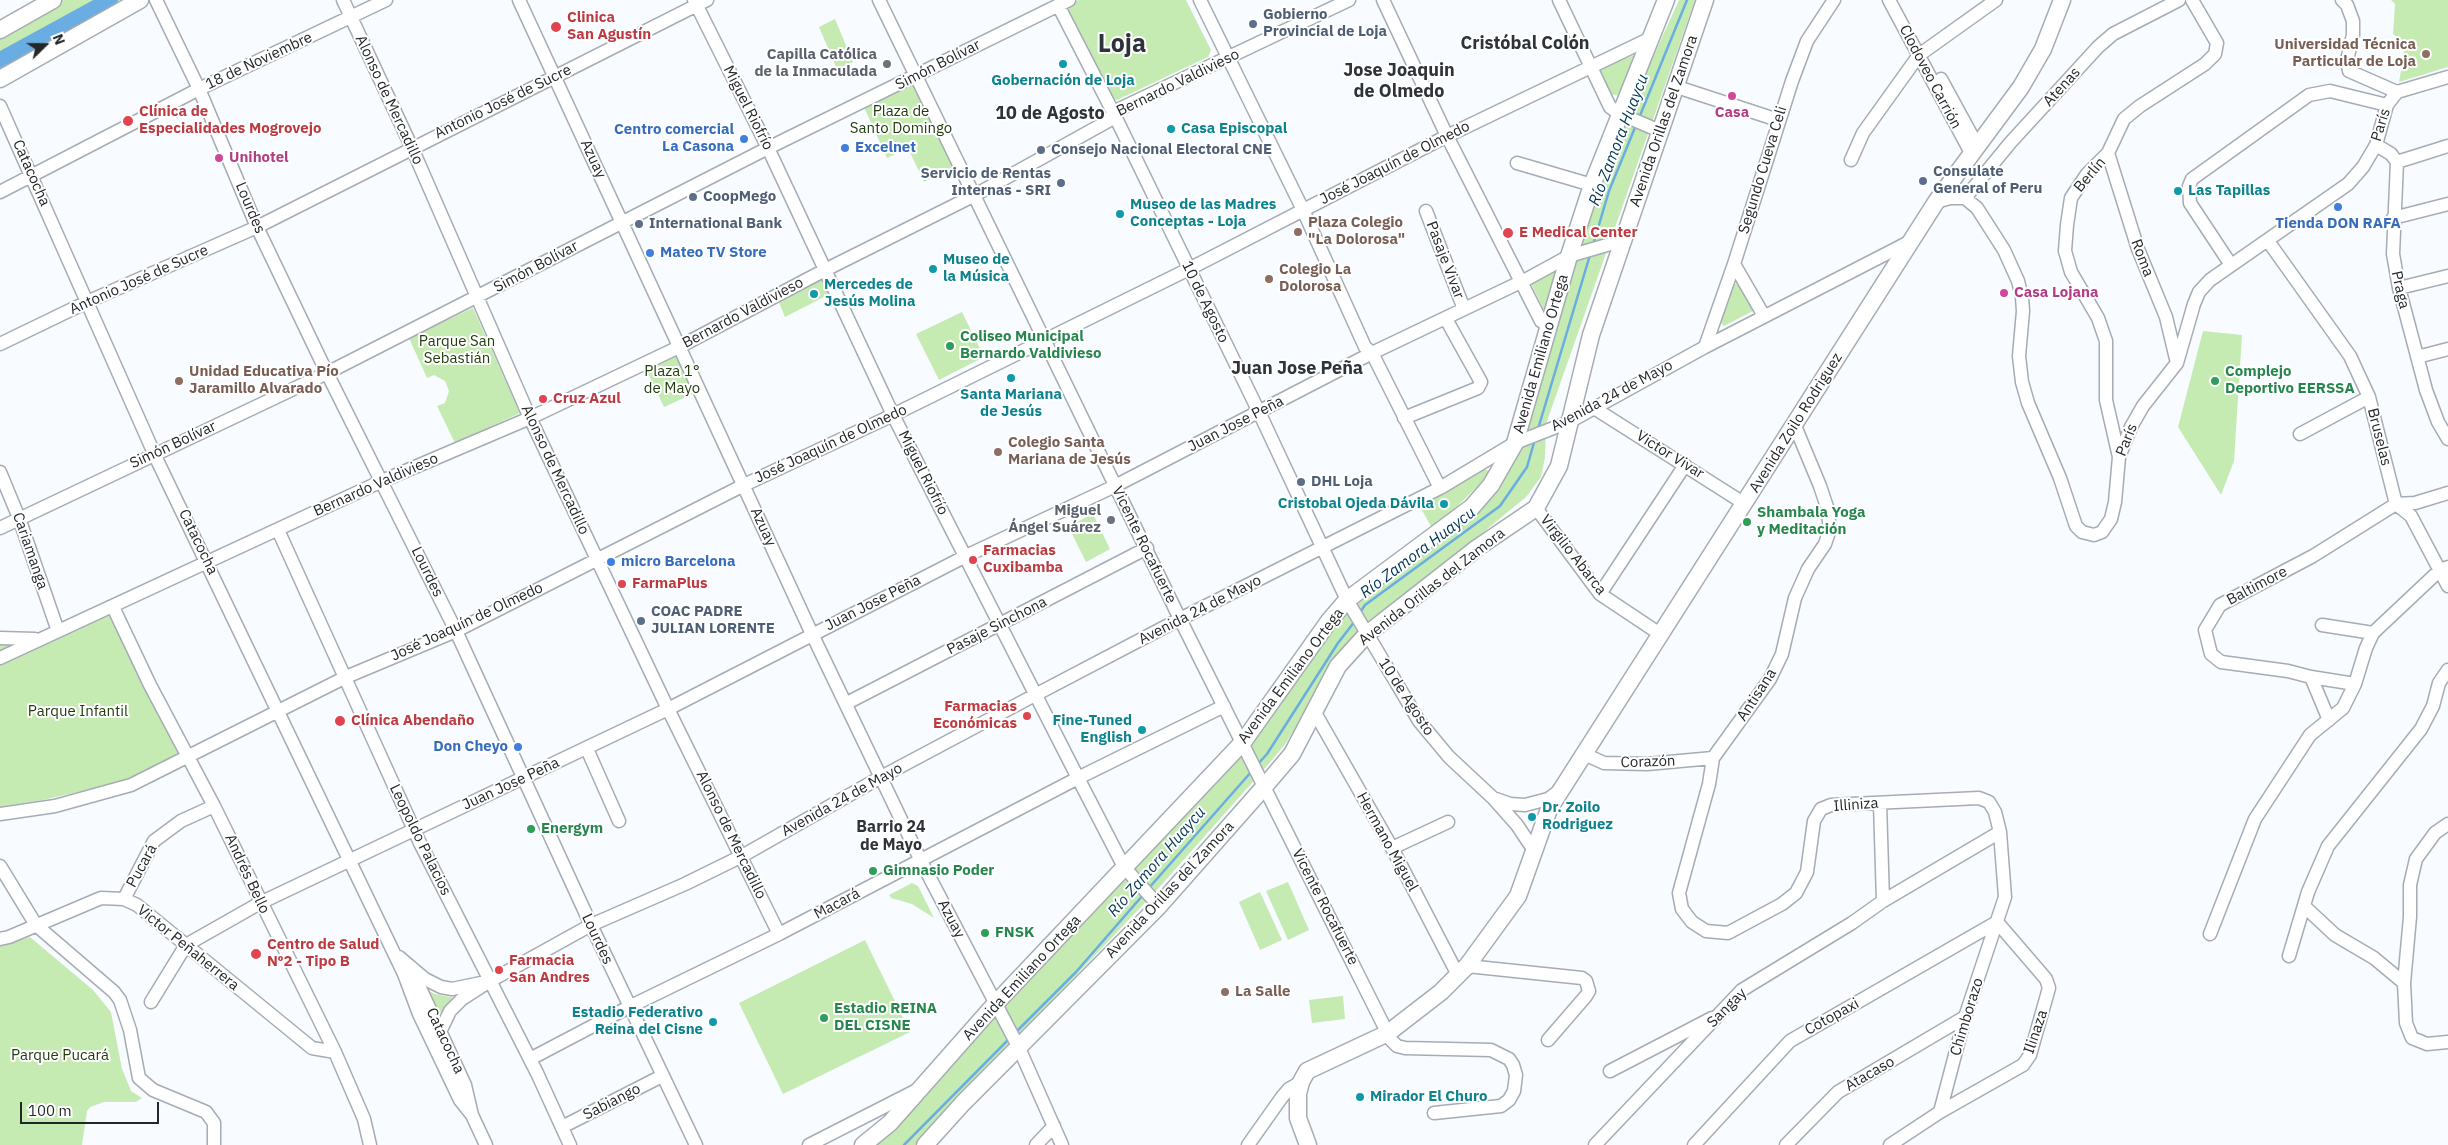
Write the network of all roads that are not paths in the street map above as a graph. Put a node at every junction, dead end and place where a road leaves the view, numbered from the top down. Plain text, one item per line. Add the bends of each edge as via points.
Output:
1 (53, 0) edge
2 (140, 0) edge
3 (156, 0) edge
4 (343, 0) edge
5 (386, 0) edge
6 (519, 0) edge
7 (879, 0) edge
8 (1200, 0) edge
9 (1349, 0) edge
10 (1383, 0) edge
11 (1560, 0) edge
12 (1666, 0) edge
13 (1706, 0) edge
14 (1834, 0) edge
15 (1889, 0) edge
16 (1898, 0) edge
17 (1996, 0) edge
18 (2062, 0) edge
19 (2179, 0) edge
20 (2192, 0) edge
21 (2342, 0) edge
22 (699, 2) edge
23 (1064, 2) edge
24 (351, 17) junction
25 (0, 30) edge
26 (1649, 39) junction
27 (1923, 53) junction
28 (1227, 58) junction
29 (1590, 67) junction
30 (554, 77) junction
31 (915, 77) junction
32 (2448, 77) edge
33 (0, 79) edge
34 (1678, 87) junction
35 (200, 89) junction
36 (2397, 92) junction
37 (2387, 105) junction
38 (0, 106) edge
39 (1113, 112) junction
40 (1620, 114) junction
41 (1778, 120) junction
42 (1660, 131) junction
43 (1447, 136) junction
44 (2376, 145) junction
45 (2448, 146) edge
46 (412, 148) junction
47 (768, 148) junction
48 (1974, 149) junction
49 (2108, 153) junction
50 (1851, 160) dead end
51 (2397, 162) junction
52 (1517, 163) dead end
53 (32, 176) junction
54 (1592, 185) junction
55 (0, 192) edge
56 (975, 195) junction
57 (1965, 198) junction
58 (1936, 202) junction
59 (2448, 204) edge
60 (1304, 210) junction
61 (1426, 211) dead end
62 (2393, 218) junction
63 (622, 222) junction
64 (257, 227) junction
65 (1619, 241) junction
66 (1911, 241) junction
67 (2268, 241) junction
68 (1574, 254) junction
69 (1734, 264) junction
70 (2231, 265) junction
71 (1189, 269) junction
72 (825, 270) junction
73 (2448, 276) edge
74 (1521, 282) junction
75 (2398, 288) junction
76 (477, 298) junction
77 (88, 302) junction
78 (1464, 309) junction
79 (1764, 316) junction
80 (1446, 319) junction
81 (1549, 328) junction
82 (1046, 339) junction
83 (0, 344) edge
84 (679, 347) junction
85 (1705, 347) junction
86 (2448, 349) edge
87 (1372, 353) junction
88 (2417, 357) junction
89 (2177, 363) junction
90 (327, 373) junction
91 (2369, 397) junction
92 (1594, 408) junction
93 (1259, 412) junction
94 (893, 415) junction
95 (530, 418) junction
96 (1404, 418) junction
97 (2443, 421) edge
98 (1569, 422) junction
99 (1794, 426) junction
100 (2300, 434) dead end
101 (2448, 439) edge
102 (1515, 443) junction
103 (154, 454) junction
104 (2119, 457) junction
105 (1685, 465) junction
106 (0, 472) edge
107 (382, 481) junction
108 (744, 485) junction
109 (1115, 486) junction
110 (1440, 488) junction
111 (2448, 493) edge
112 (1745, 504) junction
113 (2396, 504) junction
114 (1536, 508) junction
115 (19, 518) junction
116 (0, 528) edge
117 (278, 530) junction
118 (1147, 548) junction
119 (1322, 549) junction
120 (966, 556) junction
121 (598, 560) junction
122 (206, 561) junction
123 (2444, 569) edge
124 (2448, 586) edge
125 (1600, 594) junction
126 (1347, 600) junction
127 (114, 606) junction
128 (1180, 619) junction
129 (1000, 625) junction
130 (2322, 625) dead end
131 (58, 631) junction
132 (456, 631) junction
133 (2373, 633) junction
134 (812, 634) junction
135 (1367, 634) junction
136 (1660, 634) junction
137 (0, 638) edge
138 (39, 638) junction
139 (0, 658) edge
140 (2448, 670) edge
141 (346, 677) junction
142 (2311, 677) junction
143 (2355, 684) junction
144 (1035, 696) junction
145 (846, 703) junction
146 (1224, 706) junction
147 (668, 709) junction
148 (1314, 710) junction
149 (278, 712) junction
150 (2329, 720) junction
151 (1243, 742) junction
152 (587, 749) junction
153 (1584, 754) junction
154 (189, 756) junction
155 (1713, 758) junction
156 (524, 777) junction
157 (881, 777) junction
158 (1078, 778) junction
159 (1264, 787) junction
160 (1562, 788) junction
161 (1493, 798) junction
162 (1880, 804) junction
163 (214, 806) junction
164 (0, 814) edge
165 (619, 821) dead end
166 (1448, 822) dead end
167 (2448, 824) edge
168 (414, 830) junction
169 (2000, 832) junction
170 (1392, 848) junction
171 (1533, 849) junction
172 (742, 856) junction
173 (348, 861) junction
174 (921, 861) junction
175 (0, 866) edge
176 (1126, 870) junction
177 (124, 899) junction
178 (1883, 901) junction
179 (260, 904) junction
180 (1156, 904) junction
181 (2305, 907) junction
182 (1682, 909) joint
183 (1997, 922) junction
184 (36, 925) junction
185 (590, 926) junction
186 (779, 934) junction
187 (2210, 934) dead end
188 (0, 938) edge
189 (186, 945) junction
190 (394, 952) junction
191 (2289, 956) dead end
192 (1463, 970) junction
193 (404, 974) junction
194 (490, 981) junction
195 (2404, 983) junction
196 (151, 1002) dead end
197 (997, 1005) junction
198 (629, 1007) junction
199 (1721, 1014) junction
200 (1965, 1017) junction
201 (440, 1032) junction
202 (1388, 1033) junction
203 (1548, 1040) dead end
204 (2448, 1042) edge
205 (1016, 1043) junction
206 (335, 1052) junction
207 (530, 1059) junction
208 (1610, 1071) dead end
209 (662, 1076) junction
210 (1301, 1082) junction
211 (919, 1089) junction
212 (1940, 1112) junction
213 (1434, 1113) dead end
214 (472, 1115) junction
215 (1054, 1126) junction
216 (562, 1128) junction
217 (214, 1145) edge
218 (370, 1145) edge
219 (486, 1145) edge
220 (570, 1145) edge
221 (696, 1145) edge
222 (808, 1145) edge
223 (863, 1145) edge
224 (925, 1145) edge
225 (1036, 1145) edge
226 (1062, 1145) edge
227 (1248, 1145) edge
228 (1308, 1145) edge
229 (1595, 1145) edge
230 (1694, 1145) edge
231 (1786, 1145) edge
232 (1890, 1145) edge

1 - 25 main road
2 - 33 main road
3 - 35 street, Lourdes
4 - 24 street, Alonso de Mercadillo
5 - 24 street, 18 de Noviembre
6 - 30 street, Azuay
7 - 31 street, Vicente Rocafuerte
8 - 28 street
9 - 28 street, Bernardo Valdivieso
10 - 43 street
11 - 29 street
12 - 26 main road, Avenida Emiliano Ortega
13 - 34 main road, Avenida Orillas del Zamora
14 - 41 street, Segundo Cueva Celi via 1807,41
15 - 27 street, Clodoveo Carrión
16 - 27 street, Clodoveo Carrión
17 - 27 street
18 - 48 main road, Avenida Zoilo Rodriguez via 2043,50
19 - 57 street, Atenas via 2113,34 2098,47 2010,143
20 - 49 street, Berlín via 2217,43 2215,54 2124,119
21 - 36 street via 2353,21 2347,60 2349,71
22 - 30 street, Antonio José de Sucre
22 - 47 street, Miguel Riofrío
23 - 31 street, Simón Bolívar
23 - 39 street, 10 de Agosto
24 - 35 street, 18 de Noviembre
24 - 46 street, Alonso de Mercadillo
26 - 29 street, José Joaquín de Olmedo
26 - 40 main road, Avenida Emiliano Ortega
27 - 48 street, Clodoveo Carrión
27 - 50 street via 1863,133
28 - 39 street, Bernardo Valdivieso
28 - 60 street
29 - 40 street via 1610,107
29 - 43 street, José Joaquín de Olmedo
30 - 46 street, Antonio José de Sucre
30 - 63 street, Azuay
31 - 47 street, Simón Bolívar
31 - 56 street, Vicente Rocafuerte
32 - 36 street, París
34 - 41 street
34 - 42 main road, Avenida Orillas del Zamora
35 - 53 street, 18 de Noviembre
35 - 64 street, Lourdes
36 - 37 street, París
37 - 44 street, París
37 - 70 street via 2330,91 2309,95 2192,179 2190,203
38 - 53 street, Catacocha
39 - 56 street, Bernardo Valdivieso via 1110,120
39 - 71 street, 10 de Agosto
40 - 42 street
40 - 54 main road, Avenida Emiliano Ortega
41 - 69 street, Segundo Cueva Celi
42 - 65 main road, Avenida Orillas del Zamora
43 - 60 street, José Joaquín de Olmedo
43 - 74 street
44 - 51 street
44 - 67 street, París via 2348,184
45 - 51 street
46 - 64 street, Antonio José de Sucre
46 - 76 street, Alonso de Mercadillo
47 - 63 street, Simón Bolívar
47 - 72 street, Miguel Riofrío
48 - 58 main road, Avenida Zoilo Rodriguez
49 - 89 street, Roma via 2138,249 2166,317
49 - 104 street, Berlín via 2087,174 2071,198 2065,251 2071,272 2098,318 2104,335 2106,400
51 - 62 street, Praga
52 - 54 street
53 - 55 street, 18 de Noviembre
53 - 77 street, Catacocha
54 - 68 main road, Avenida Emiliano Ortega
56 - 72 street, Bernardo Valdivieso
56 - 82 street, Vicente Rocafuerte
57 - 58 street
57 - 104 street, París via 1986,221 2018,281 2023,311 2022,382 2076,526 2082,532 2102,532 2111,519
58 - 66 main road, Avenida Zoilo Rodriguez
59 - 62 street
60 - 71 street, José Joaquín de Olmedo
60 - 87 street via 1365,347
61 - 78 street, Pasaje Vivar
62 - 75 street, Praga via 2393,254
63 - 76 street, Simón Bolívar
63 - 84 street, Azuay
64 - 77 street, Antonio José de Sucre
64 - 90 street, Lourdes
65 - 68 street, Juan Jose Peña
65 - 98 main road, Avenida Orillas del Zamora
66 - 79 street, Avenida 24 de Mayo
66 - 99 main road, Avenida Zoilo Rodriguez
67 - 70 street, París
67 - 91 street, Bruselas via 2345,349
68 - 74 street, Juan Jose Peña
68 - 81 main road, Avenida Emiliano Ortega
69 - 79 street
69 - 85 street, Segundo Cueva Celi
70 - 89 street, París via 2199,292
71 - 82 street, José Joaquín de Olmedo
71 - 93 street, 10 de Agosto
72 - 84 street, Bernardo Valdivieso
72 - 94 street, Miguel Riofrío
73 - 75 street
74 - 78 street, Juan Jose Peña
74 - 81 street via 1541,321
75 - 88 street, Praga
76 - 90 street, Simón Bolívar
76 - 95 street, Alonso de Mercadillo
77 - 83 street, Antonio José de Sucre
77 - 103 street, Catacocha
78 - 80 street, Juan Jose Peña
79 - 85 street, Avenida 24 de Mayo
80 - 87 street, Juan Jose Peña
80 - 96 street via 1481,382 1478,388
81 - 102 main road, Avenida Emiliano Ortega
82 - 94 street, José Joaquín de Olmedo
82 - 109 street, Vicente Rocafuerte
84 - 95 street, Bernardo Valdivieso
84 - 108 street, Azuay
85 - 92 street, Avenida 24 de Mayo
86 - 88 street
87 - 93 street, Juan Jose Peña
87 - 96 street
88 - 97 street, Praga
89 - 104 street, París via 2143,406
90 - 103 street, Simón Bolívar
90 - 107 street, Lourdes
91 - 100 street
91 - 113 street, Bruselas
92 - 98 street, Avenida 24 de Mayo
92 - 105 street, Victor Vivar
93 - 109 street, Juan Jose Peña
93 - 119 street, 10 de Agosto
94 - 108 street, José Joaquín de Olmedo
94 - 120 street, Miguel Riofrío
95 - 107 street, Bernardo Valdivieso
95 - 121 street, Alonso de Mercadillo
96 - 110 street
97 - 101 street, Praga
98 - 102 street, Avenida 24 de Mayo
98 - 114 main road, Avenida Orillas del Zamora via 1559,466
99 - 112 main road, Avenida Zoilo Rodriguez
99 - 155 street, Antisana via 1825,500 1830,529 1825,544 1794,598 1782,654 1770,679
102 - 110 street, Avenida 24 de Mayo
102 - 126 main road, Avenida Emiliano Ortega via 1496,478 1472,507
103 - 115 street, Simón Bolívar
103 - 122 street, Catacocha
105 - 112 street, Victor Vivar
105 - 125 street
106 - 115 street, Cariamanga
107 - 117 street, Bernardo Valdivieso
107 - 132 street, Lourdes
108 - 121 street, José Joaquín de Olmedo
108 - 134 street, Azuay
109 - 118 street, Vicente Rocafuerte
109 - 120 street, Juan Jose Peña
110 - 119 street, Avenida 24 de Mayo
111 - 113 street, Baltimore via 2415,503
112 - 136 main road, Avenida Zoilo Rodriguez
113 - 123 street via 2411,516
113 - 142 street, Baltimore via 2312,556 2220,605 2205,630 2211,654 2221,662
114 - 125 street, Virgilio Abarca
114 - 135 main road, Avenida Orillas del Zamora via 1477,548
115 - 116 street, Simón Bolívar
115 - 131 street, Cariamanga
117 - 122 street, Bernardo Valdivieso
117 - 141 street, Leopoldo Palacios
118 - 128 street, Vicente Rocafuerte
118 - 129 street, Pasaje Sinchona
119 - 126 street, 10 de Agosto
119 - 128 street, Avenida 24 de Mayo
120 - 129 street, Miguel Riofrío
120 - 134 street, Juan Jose Peña
121 - 132 street, José Joaquín de Olmedo
121 - 147 street, Alonso de Mercadillo
122 - 127 street, Bernardo Valdivieso
122 - 149 street, Catacocha
123 - 124 street
123 - 133 street
125 - 136 street, Virgilio Abarca
126 - 135 street, 10 de Agosto
126 - 151 main road, Avenida Emiliano Ortega
127 - 131 street, Bernardo Valdivieso
127 - 154 street, Andrés Bello via 150,685
128 - 144 street, Avenida 24 de Mayo
128 - 146 street, Vicente Rocafuerte
129 - 144 street, Miguel Riofrío
129 - 145 street, Pasaje Sinchona
130 - 133 street
131 - 138 street, Bernardo Valdivieso
132 - 141 street, José Joaquín de Olmedo
132 - 156 street, Lourdes
133 - 143 street
134 - 145 street, Azuay
134 - 147 street, Juan Jose Peña
135 - 148 main road, Avenida Orillas del Zamora via 1338,666
135 - 161 street, 10 de Agosto via 1419,721 1449,757
136 - 153 main road, Avenida Zoilo Rodriguez
137 - 138 street
138 - 139 street
140 - 181 street via 2439,683 2433,706 2421,730 2328,846
141 - 149 street, José Joaquín de Olmedo
141 - 168 street, Leopoldo Palacios
142 - 143 street, Baltimore
142 - 150 street
143 - 150 street via 2343,708
144 - 157 street, Avenida 24 de Mayo
144 - 158 street, Miguel Riofrío
145 - 157 street, Azuay
146 - 151 street, Vicente Rocafuerte
146 - 158 street, Macará
147 - 152 street, Juan Jose Peña
147 - 172 street, Alonso de Mercadillo
148 - 159 main road, Avenida Orillas del Zamora via 1292,754
148 - 170 street, Hermano Miguel
149 - 154 street, José Joaquín de Olmedo
149 - 173 street, Catacocha
150 - 187 street via 2310,735 2254,819
151 - 159 street, Vicente Rocafuerte
151 - 176 main road, Avenida Emiliano Ortega
152 - 156 street, Juan Jose Peña
152 - 165 street
153 - 155 street, Corazón via 1604,763 1647,764
153 - 160 main road, Avenida Zoilo Rodriguez
154 - 163 street, Andrés Bello
154 - 164 street, José Joaquín de Olmedo via 130,785 98,796
155 - 182 street, Antisana via 1680,893
156 - 168 street, Juan Jose Peña
156 - 185 street, Lourdes
157 - 172 street, Avenida 24 de Mayo
157 - 174 street, Azuay
158 - 174 street, Macará
158 - 176 street, Miguel Riofrío
159 - 180 main road, Avenida Orillas del Zamora
159 - 202 street, Vicente Rocafuerte
160 - 161 street, 10 de Agosto via 1548,799 1534,804 1510,804
160 - 171 main road, Avenida Zoilo Rodriguez via 1548,810
161 - 171 street, 10 de Agosto
162 - 169 street, Illiniza via 1979,798 1989,802
162 - 178 street
162 - 182 street, Illiniza via 1831,805 1822,809 1814,821 1807,872 1796,893 1750,923 1728,933 1706,931 1692,922
163 - 177 street, Pucará via 181,821 154,841
163 - 179 street, Andrés Bello
166 - 170 street
167 - 195 street via 2435,833 2416,859 2410,885
168 - 173 street, Juan Jose Peña
168 - 194 street, Leopoldo Palacios
169 - 178 street, Sangay
169 - 183 street, Illiniza via 2005,897
170 - 192 street, Hermano Miguel
171 - 192 main road, Avenida Zoilo Rodriguez via 1518,896
172 - 185 street, Avenida 24 de Mayo
172 - 186 street, Alonso de Mercadillo
173 - 179 street, Juan Jose Peña
173 - 190 street, Catacocha
174 - 186 street, Macará
174 - 197 street, Azuay
175 - 184 street
176 - 180 street, Miguel Riofrío
176 - 197 main road, Avenida Emiliano Ortega
177 - 184 street, Victor Peñaherrera via 102,898
177 - 189 street, Victor Peñaherrera via 137,905
178 - 199 street, Sangay via 1742,990
179 - 189 street, Juan Jose Peña
179 - 206 street, Andrés Bello
180 - 205 main road, Avenida Orillas del Zamora
181 - 191 street
181 - 195 street via 2335,935 2374,958
183 - 200 street, Chimborazo
183 - 212 street, Ilinaza via 2046,979 2050,988 2047,999 2030,1055 2023,1065
183 - 230 street, Cotopaxi via 1790,1041
184 - 188 street, Victor Peñaherrera
184 - 217 street via 114,992 124,1010 139,1078 153,1090 206,1112 214,1123
185 - 194 street, Avenida 24 de Mayo
185 - 198 street, Lourdes
186 - 198 street, Macará
189 - 196 street, Juan Jose Peña
189 - 206 street, Victor Peñaherrera via 312,1048
190 - 193 street, Catacocha
190 - 194 street via 425,979 441,987 452,989
192 - 202 main road, Avenida Zoilo Rodriguez via 1441,992
192 - 203 street via 1582,978 1586,981 1589,990 1586,996
193 - 201 street, Catacocha via 420,988
193 - 214 street, Catacocha via 419,1014 460,1100
194 - 201 street via 456,1005
194 - 207 street, Leopoldo Palacios
195 - 204 street via 2406,1023 2412,1038 2427,1044
197 - 205 street, Azuay
197 - 211 main road, Avenida Emiliano Ortega
198 - 207 street, Macará
198 - 209 street, Lourdes
199 - 208 street
199 - 229 street, Sangay
200 - 212 street, Chimborazo
200 - 231 street, Atacaso via 1838,1092
201 - 214 street, Catacocha via 465,1085
202 - 210 main road, Avenida Zoilo Rodriguez via 1311,1068
202 - 213 street via 1397,1046 1491,1050 1509,1059 1514,1066 1514,1091 1501,1106
205 - 215 street, Azuay
205 - 224 main road, Avenida Orillas del Zamora
206 - 218 street, Andrés Bello via 364,1119
207 - 216 street, Leopoldo Palacios
209 - 216 street, Sabiango
209 - 221 street, Lourdes
210 - 227 street via 1282,1097
210 - 228 main road via 1298,1118
211 - 222 street, Avenida Emiliano Ortega
211 - 223 main road, Avenida Emiliano Ortega via 890,1123
212 - 232 street, Ilinaza
214 - 219 street, Catacocha
215 - 225 street
215 - 226 street, Azuay
216 - 220 street, Leopoldo Palacios

